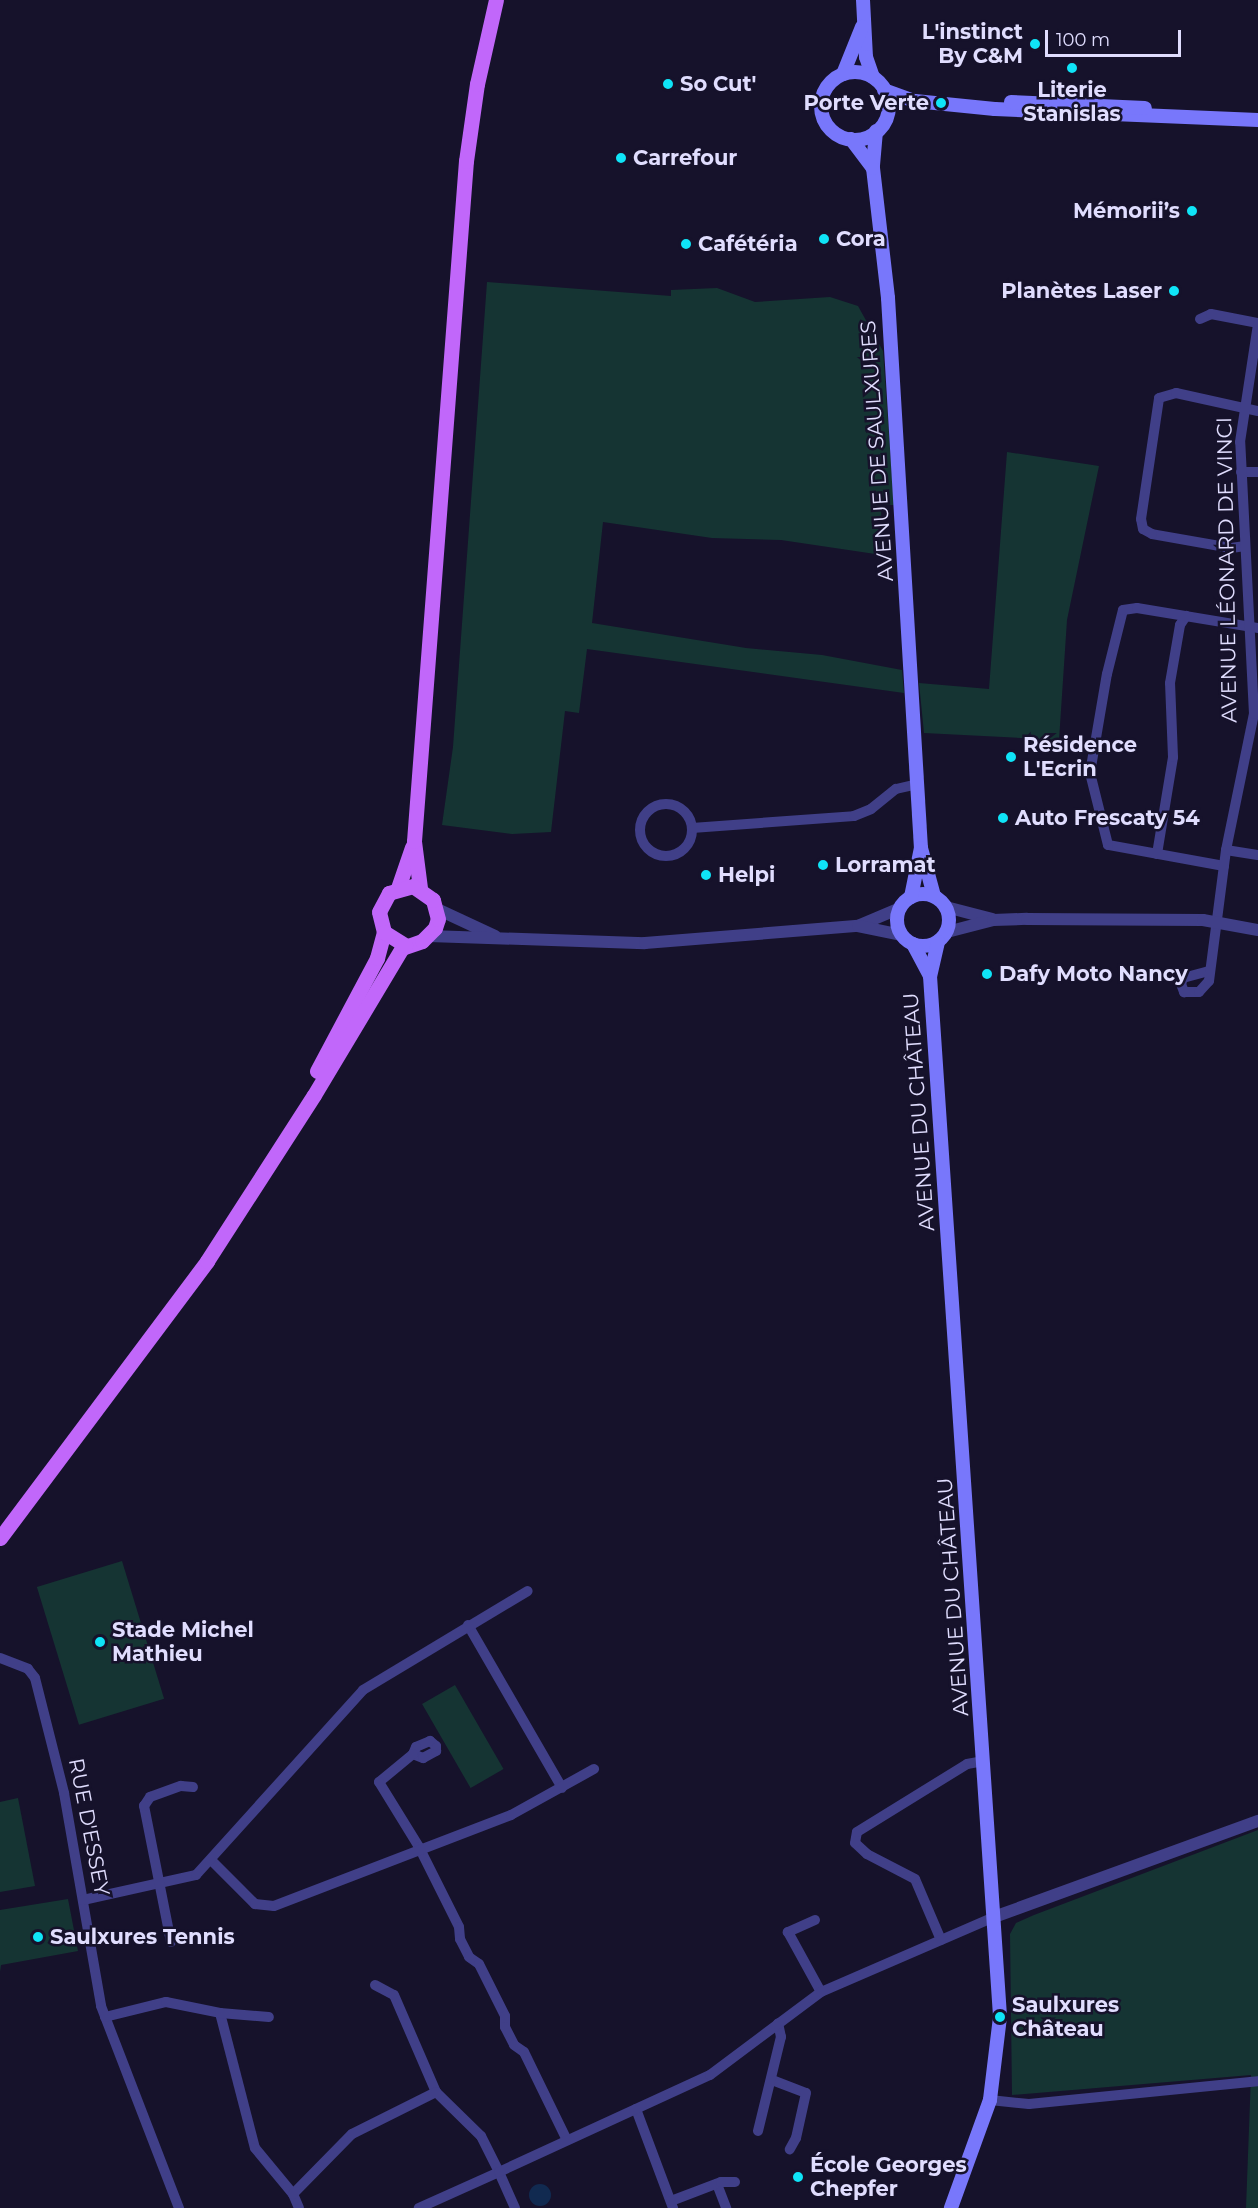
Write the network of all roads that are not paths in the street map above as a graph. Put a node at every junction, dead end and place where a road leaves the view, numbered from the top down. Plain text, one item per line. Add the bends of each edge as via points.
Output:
1 (496, 0) edge
2 (863, 0) edge
3 (863, 22) junction
4 (843, 74) junction
5 (873, 77) junction
6 (885, 90) junction
7 (915, 101) junction
8 (1105, 104) junction
9 (975, 105) junction
10 (1053, 112) junction
11 (886, 117) junction
12 (1236, 119) junction
13 (1258, 120) edge
14 (876, 131) junction
15 (851, 139) junction
16 (873, 168) junction
17 (1200, 319) dead end
18 (1258, 323) edge
19 (1243, 406) junction
20 (1258, 411) edge
21 (1241, 472) junction
22 (1258, 472) edge
23 (1245, 546) junction
24 (1186, 616) junction
25 (1254, 627) edge
26 (917, 784) junction
27 (692, 828) junction
28 (414, 842) junction
29 (921, 848) junction
30 (1226, 849) junction
31 (1157, 854) junction
32 (1258, 855) edge
33 (1224, 866) junction
34 (398, 888) junction
35 (420, 888) junction
36 (911, 897) junction
37 (934, 897) junction
38 (946, 907) junction
39 (437, 909) junction
40 (900, 909) junction
41 (993, 920) junction
42 (1215, 921) junction
43 (858, 926) junction
44 (1258, 930) edge
45 (384, 932) junction
46 (902, 935) junction
47 (429, 936) junction
48 (942, 937) junction
49 (502, 938) junction
50 (913, 944) junction
51 (405, 945) junction
52 (1209, 971) dead end
53 (930, 976) junction
54 (287, 1133) junction
55 (0, 1538) edge
56 (528, 1591) dead end
57 (468, 1625) junction
58 (0, 1658) edge
59 (413, 1754) dead end
60 (984, 1761) junction
61 (594, 1769) dead end
62 (193, 1787) dead end
63 (562, 1788) junction
64 (1258, 1821) edge
65 (419, 1847) junction
66 (212, 1860) junction
67 (159, 1884) junction
68 (83, 1900) junction
69 (994, 1917) junction
70 (815, 1920) dead end
71 (941, 1940) junction
72 (171, 1942) dead end
73 (375, 1985) dead end
74 (821, 1992) junction
75 (220, 2013) junction
76 (105, 2017) junction
77 (269, 2017) dead end
78 (778, 2023) junction
79 (772, 2079) junction
80 (1258, 2081) edge
81 (436, 2092) junction
82 (990, 2100) junction
83 (636, 2109) junction
84 (758, 2131) dead end
85 (567, 2140) junction
86 (790, 2148) dead end
87 (499, 2172) junction
88 (735, 2182) dead end
89 (717, 2184) junction
90 (293, 2194) junction
91 (672, 2205) edge
92 (179, 2208) edge
93 (299, 2208) edge
94 (419, 2208) edge
95 (515, 2208) edge
96 (726, 2208) edge
97 (951, 2208) edge

1 - 28 main road via 478,76 466,161
2 - 3 main road
3 - 4 main road
3 - 5 main road via 866,57
4 - 5 main road
4 - 15 main road via 823,93 821,112 830,129
5 - 6 main road
6 - 7 main road
6 - 11 main road
7 - 9 main road
7 - 11 main road
8 - 9 main road via 1039,101
8 - 10 main road via 1092,110 1061,108
8 - 12 main road
9 - 10 main road
10 - 12 main road
11 - 14 main road
12 - 13 main road
14 - 15 main road
14 - 16 main road
15 - 16 main road
16 - 26 main road, AVENUE DE SAULXURES via 888,298
17 - 18 street via 1211,315
18 - 19 street, AVENUE LÉONARD DE VINCI
19 - 20 street
19 - 21 street, AVENUE LÉONARD DE VINCI
19 - 23 street via 1176,393 1159,398 1141,519 1143,529 1152,534 1231,548
21 - 22 street
21 - 23 street, AVENUE LÉONARD DE VINCI
23 - 25 street, AVENUE LÉONARD DE VINCI
24 - 25 street
24 - 31 street via 1180,625 1170,683 1173,757
24 - 31 street via 1129,607 1119,617 1090,773 1108,845
25 - 30 street, AVENUE LÉONARD DE VINCI via 1254,714
26 - 27 street via 896,789 871,809 854,816
26 - 29 main road
27 - 27 street via 689,842 673,855 652,852 640,835 644,815 662,804 682,810
28 - 34 main road
28 - 35 main road
29 - 36 main road
29 - 37 main road
30 - 32 street
30 - 33 street, AVENUE LÉONARD DE VINCI
31 - 33 street
33 - 42 street, AVENUE LÉONARD DE VINCI
34 - 35 main road
34 - 45 main road via 389,893 379,912
35 - 39 main road
36 - 37 main road
36 - 40 main road
37 - 38 main road
38 - 41 street
38 - 48 main road
39 - 47 main road via 438,919
39 - 49 street
40 - 43 street
40 - 46 main road via 897,924
41 - 42 street
41 - 48 street
42 - 44 street
42 - 52 street, AVENUE LÉONARD DE VINCI
43 - 46 street
43 - 49 street via 645,943
45 - 51 main road
45 - 54 main road via 377,958
46 - 50 main road
47 - 49 street
47 - 51 main road
48 - 50 main road
48 - 53 main road, AVENUE DU CHÂTEAU
50 - 53 main road, AVENUE DU CHÂTEAU
51 - 54 main road
53 - 60 main road, AVENUE DU CHÂTEAU
54 - 55 main road via 207,1261
56 - 57 street
57 - 63 street
57 - 66 street via 363,1690
58 - 68 street, RUE D'ESSEY via 19,1665 35,1678 64,1793
59 - 65 street via 380,1782
60 - 69 main road, AVENUE DU CHÂTEAU
60 - 71 street via 967,1764 857,1832 855,1843 867,1854 915,1879
61 - 63 street
62 - 67 street via 181,1786 150,1797 144,1806
63 - 65 street via 511,1815
64 - 69 street
65 - 66 street via 274,1906 255,1904
65 - 85 street via 459,1927 469,1957 479,1964 505,2016 505,2027 514,2045 524,2052
66 - 67 street via 196,1875
67 - 68 street
67 - 72 street
68 - 76 street, RUE D'ESSEY
69 - 71 street
69 - 82 main road, AVENUE DU CHÂTEAU via 999,2035
70 - 74 street via 789,1932
71 - 74 street
73 - 81 street via 394,1995
74 - 78 street
75 - 76 street via 166,2002
75 - 77 street
75 - 90 street via 255,2148
76 - 92 street, RUE D'ESSEY
78 - 79 street via 781,2037
78 - 83 street via 710,2075
79 - 84 street
79 - 86 street via 806,2092 796,2138
80 - 82 street via 1029,2104
81 - 87 street via 481,2136
81 - 90 street via 352,2134
82 - 97 main road, AVENUE DU CHÂTEAU
83 - 85 street
83 - 91 street
85 - 87 street
87 - 94 street
87 - 95 street
88 - 89 street
89 - 91 street
89 - 96 street
90 - 93 street

